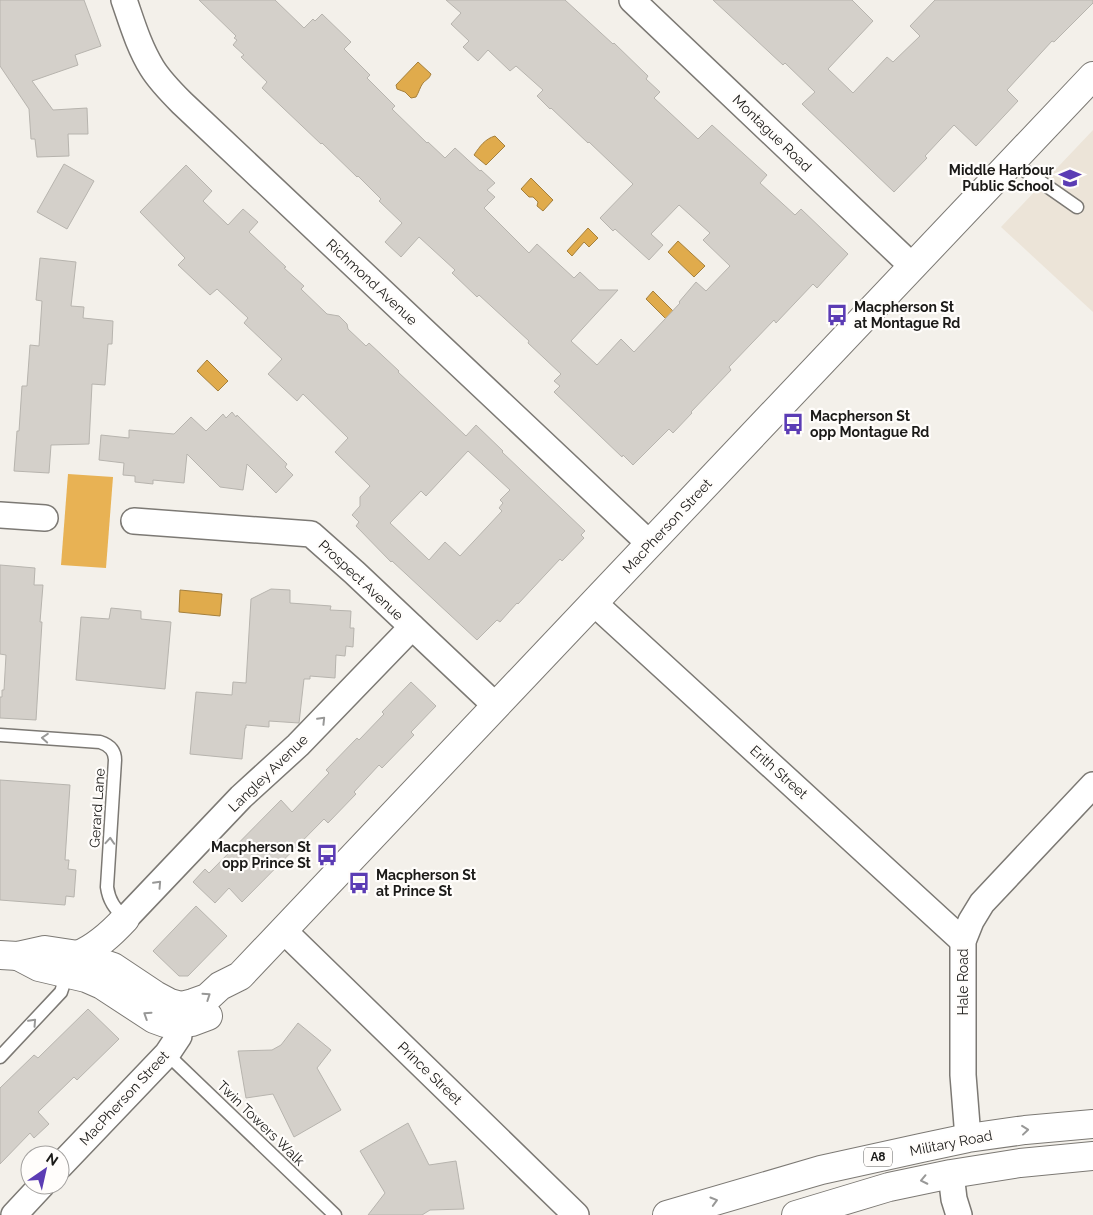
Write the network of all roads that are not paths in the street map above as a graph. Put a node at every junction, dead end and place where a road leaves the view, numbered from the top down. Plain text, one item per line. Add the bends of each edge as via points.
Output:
1 (124, 0) edge
2 (632, 0) edge
3 (1093, 76) edge
4 (1012, 162) junction
5 (1078, 207) dead end
6 (912, 266) junction
7 (0, 515) edge
8 (45, 518) dead end
9 (134, 521) dead end
10 (650, 544) junction
11 (594, 603) junction
12 (412, 627) junction
13 (496, 706) junction
14 (0, 735) edge
15 (1093, 785) edge
16 (125, 920) junction
17 (284, 931) junction
18 (963, 941) junction
19 (9, 955) edge
20 (69, 963) junction
21 (240, 976) junction
22 (179, 1024) junction
23 (167, 1054) junction
24 (0, 1057) edge
25 (1093, 1124) edge
26 (968, 1138) junction
27 (70, 1156) edge
28 (1093, 1156) edge
29 (951, 1174) junction
30 (33, 1195) edge
31 (14, 1215) edge
32 (335, 1215) edge
33 (576, 1215) edge
34 (667, 1215) edge
35 (796, 1215) edge
36 (958, 1215) edge

1 - 10 street, Richmond Avenue via 152,68 182,103
2 - 6 street, Montague Road
3 - 4 main road, MacPherson Street
4 - 5 lane
4 - 6 main road, MacPherson Street
6 - 10 main road, MacPherson Street
7 - 8 street
9 - 12 street, Prospect Avenue via 311,534
10 - 11 main road, MacPherson Street
11 - 13 main road, MacPherson Street
11 - 18 street, Erith Street
12 - 13 street, Prospect Avenue
16 -> 12 street, Langley Avenue via 241,797 298,745
13 - 17 main road, MacPherson Street
16 -> 14 lane, Gerard Lane via 108,896 107,888 113,750 100,742
15 - 18 street, Hale Road via 982,903
16 - 20 main road via 103,941
17 - 21 main road, MacPherson Street
17 - 33 street, Prince Street
18 - 26 street, Hale Road via 963,1076
19 - 20 main road via 39,967
20 -> 21 main road via 113,967 155,995 181,1006 207,998 220,986
22 -> 20 main road via 154,1019 86,978
24 -> 20 lane via 61,992
21 - 22 main road via 232,999 217,1012
22 - 23 street, MacPherson Street via 178,1036
23 - 27 street, MacPherson Street
23 - 32 lane, Twin Towers Walk
26 -> 25 main road, Military Road / A8
34 -> 26 main road, Military Road / A8 via 821,1170
28 - 29 main road, A8
29 -> 35 main road, A8 via 889,1187
29 - 36 street
30 - 31 street

